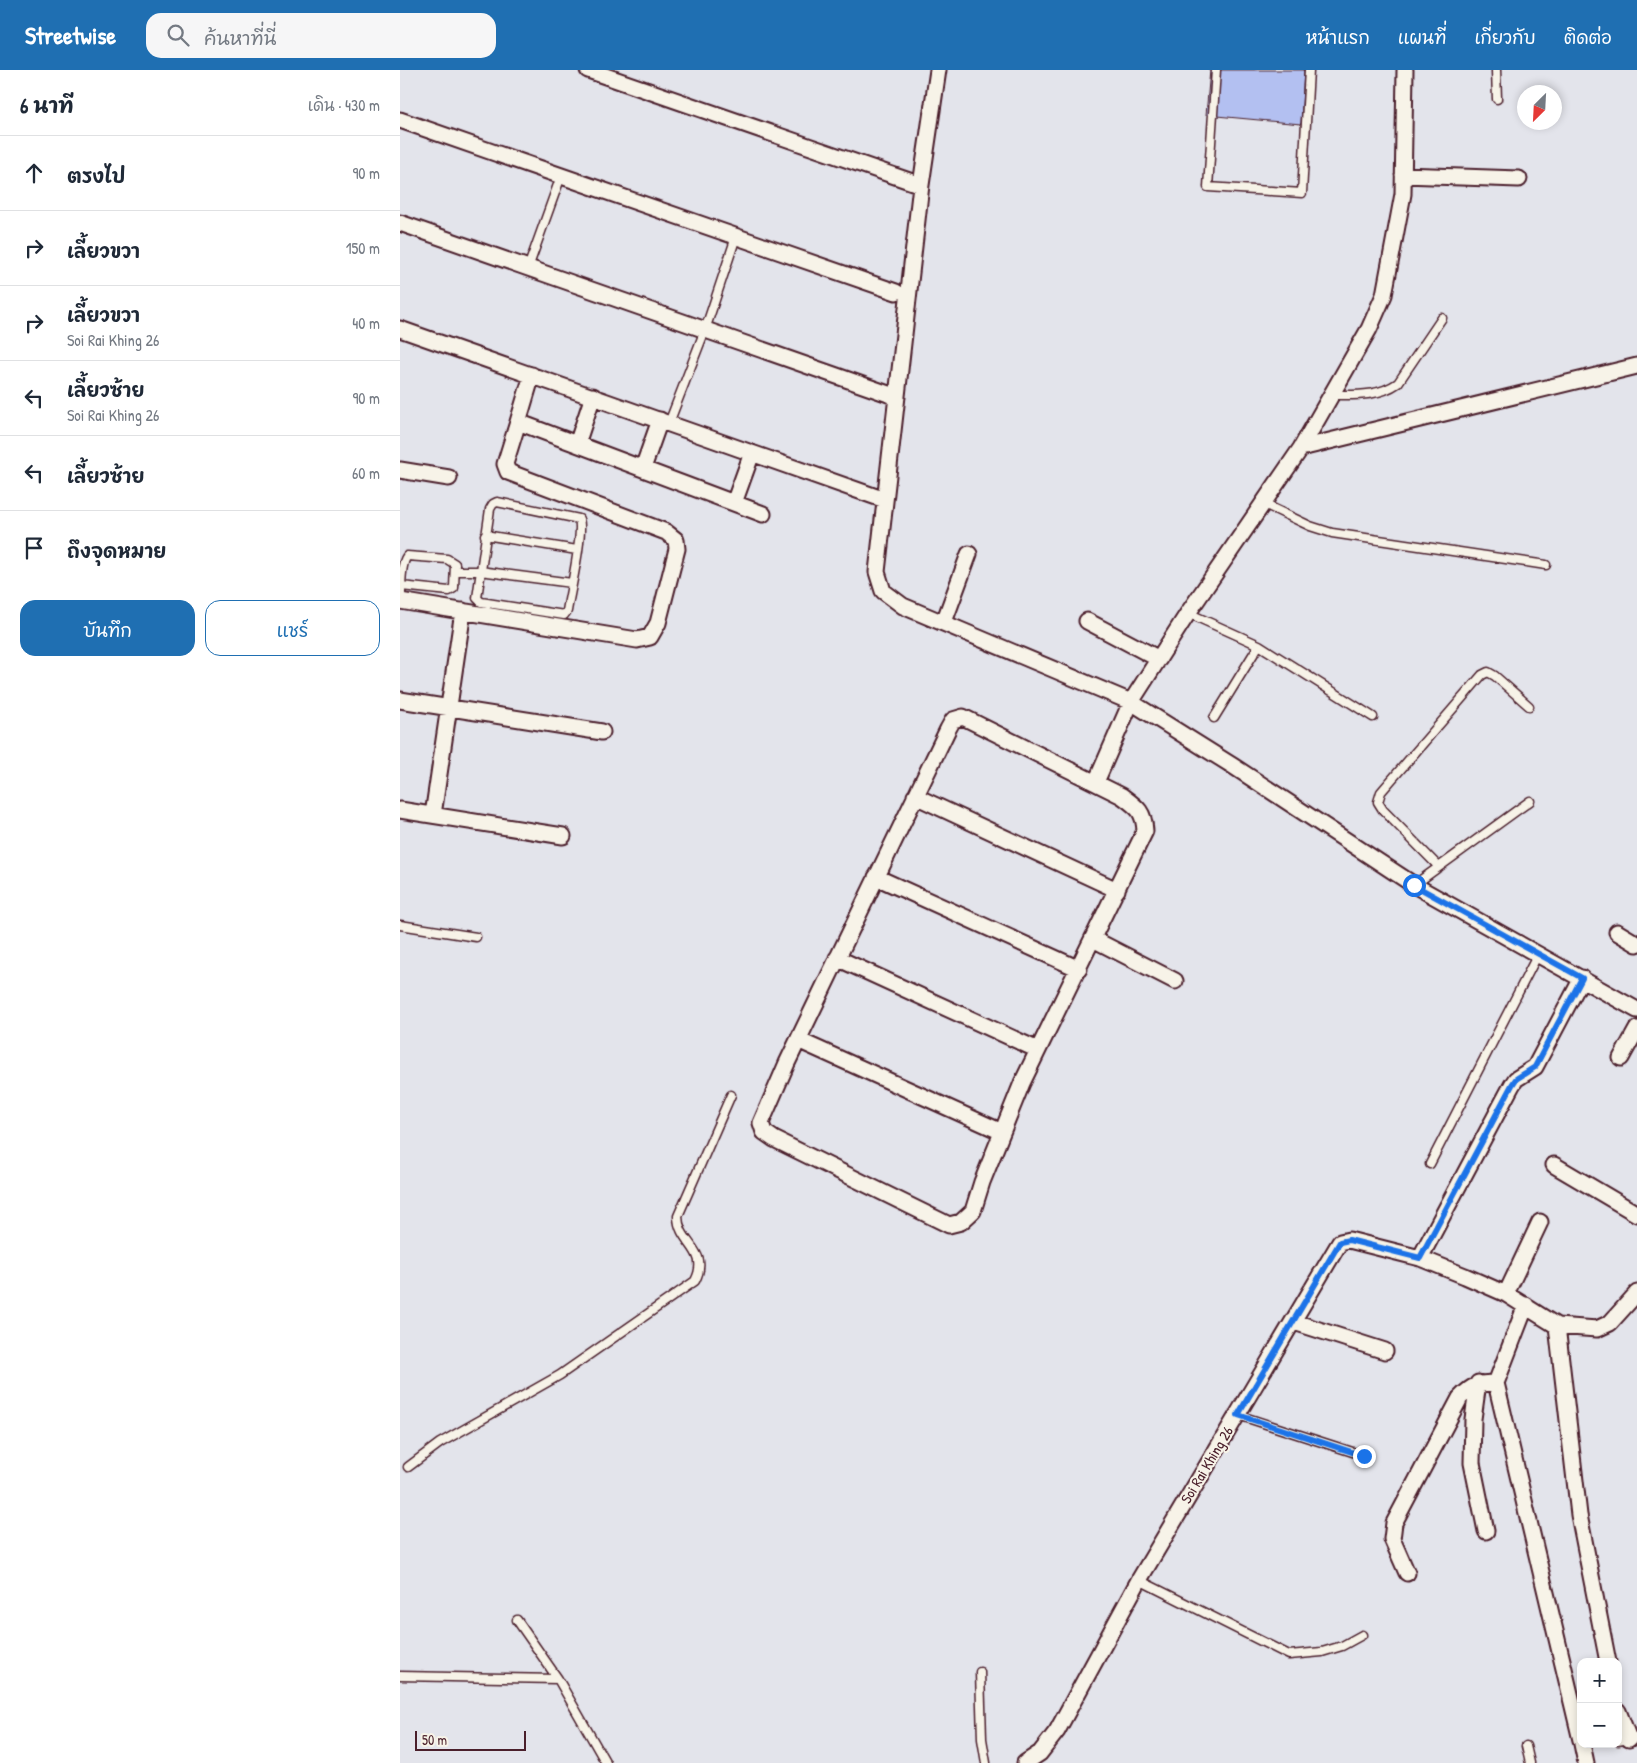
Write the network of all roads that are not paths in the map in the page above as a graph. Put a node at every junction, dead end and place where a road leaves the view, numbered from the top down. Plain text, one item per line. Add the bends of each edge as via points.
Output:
1 (588, 70) edge
2 (938, 70) edge
3 (1216, 70) edge
4 (1309, 70) edge
5 (1405, 70) edge
6 (1496, 70) edge
7 (1497, 99) dead end
8 (400, 120) edge
9 (561, 176) junction
10 (1403, 176) junction
11 (1519, 179) dead end
12 (922, 185) junction
13 (400, 223) edge
14 (736, 237) junction
15 (528, 268) junction
16 (896, 292) dead end
17 (1442, 318) dead end
18 (400, 329) edge
19 (705, 330) junction
20 (1637, 366) edge
21 (532, 375) junction
22 (1332, 395) junction
23 (593, 396) junction
24 (897, 397) junction
25 (518, 422) junction
26 (665, 422) junction
27 (577, 444) junction
28 (1301, 448) junction
29 (752, 453) junction
30 (643, 468) junction
31 (400, 470) edge
32 (449, 478) dead end
33 (885, 500) junction
34 (734, 503) junction
35 (1264, 504) junction
36 (763, 514) dead end
37 (485, 535) junction
38 (577, 550) junction
39 (969, 554) dead end
40 (1546, 565) dead end
41 (455, 571) junction
42 (480, 571) junction
43 (572, 583) junction
44 (401, 596) edge
45 (463, 611) junction
46 (1188, 613) junction
47 (944, 622) junction
48 (1087, 622) dead end
49 (1259, 646) junction
50 (1159, 659) junction
51 (400, 700) edge
52 (1131, 702) junction
53 (1528, 706) dead end
54 (448, 707) junction
55 (1373, 717) dead end
56 (1214, 718) dead end
57 (602, 732) dead end
58 (1096, 782) junction
59 (915, 796) junction
60 (1530, 801) dead end
61 (400, 810) edge
62 (433, 815) junction
63 (563, 836) dead end
64 (1439, 867) junction
65 (876, 877) junction
66 (1414, 885) junction
67 (1117, 890) junction
68 (400, 925) edge
69 (1617, 932) dead end
70 (476, 937) dead end
71 (1094, 939) junction
72 (1637, 944) edge
73 (1538, 954) junction
74 (838, 958) junction
75 (1079, 969) junction
76 (1582, 978) junction
77 (1175, 981) dead end
78 (1637, 1010) edge
79 (1637, 1029) edge
80 (798, 1040) junction
81 (1038, 1050) junction
82 (1621, 1058) dead end
83 (731, 1095) dead end
84 (1002, 1132) junction
85 (1430, 1164) dead end
86 (1554, 1165) dead end
87 (1637, 1214) edge
88 (1540, 1222) dead end
89 (1420, 1258) junction
90 (1637, 1293) edge
91 (1506, 1294) junction
92 (1526, 1305) junction
93 (1294, 1322) junction
94 (1557, 1326) junction
95 (1385, 1351) dead end
96 (1478, 1383) junction
97 (1496, 1383) junction
98 (1238, 1415) junction
99 (1364, 1456) dead end
100 (408, 1467) dead end
101 (1486, 1531) dead end
102 (1407, 1573) dead end
103 (1139, 1580) junction
104 (517, 1620) dead end
105 (1362, 1635) dead end
106 (1607, 1658) edge
107 (980, 1672) dead end
108 (400, 1676) edge
109 (558, 1679) junction
110 (1622, 1722) edge
111 (1577, 1723) edge
112 (1628, 1739) edge
113 (1526, 1746) dead end
114 (1583, 1748) edge
115 (606, 1763) edge
116 (986, 1763) edge
117 (1025, 1763) edge
118 (1530, 1763) edge
119 (1586, 1763) edge

1 - 12 street
2 - 12 street
3 - 4 lane via 1208,187 1302,193
5 - 10 street
6 - 7 lane
8 - 9 street
9 - 14 street
9 - 15 lane
10 - 11 street
10 - 22 street via 1384,295
12 - 24 street
13 - 15 street
14 - 16 street
14 - 19 lane
15 - 19 street
17 - 22 lane via 1398,383 1387,391
18 - 21 street
19 - 24 street
19 - 26 lane
20 - 28 street
21 - 23 street
21 - 25 street
22 - 28 street
23 - 26 street
23 - 27 street
24 - 33 street
25 - 27 street
25 - 45 street via 505,464 508,472 666,532 676,540 678,549 658,623 650,637 637,640
26 - 29 street
26 - 30 street
27 - 30 street
28 - 35 street
29 - 33 street
29 - 34 street
30 - 34 street
31 - 32 street
33 - 47 street via 877,572 883,591 903,606
34 - 36 street
35 - 40 lane via 1332,533
35 - 46 street
37 - 38 lane
37 - 38 lane via 490,509 498,502 579,519
37 - 42 lane
38 - 43 lane
39 - 47 street
41 - 42 lane
41 - 44 lane via 454,588 449,591
41 - 44 lane via 455,564 447,559 407,556 402,564
42 - 43 lane
42 - 43 lane via 476,594 482,602 559,616 564,616 567,611
44 - 45 street
45 - 54 street
46 - 49 lane
46 - 50 street
47 - 52 street
48 - 50 street
49 - 55 lane
49 - 56 lane
50 - 52 street
51 - 54 street
52 - 58 street
52 - 66 street
53 - 64 lane via 1488,672 1381,792 1378,802 1383,810
54 - 57 street
54 - 62 street
58 - 59 street via 963,717 953,720
58 - 67 street via 1122,796 1144,818 1145,831
59 - 65 street
59 - 67 street
60 - 64 lane
61 - 62 street
62 - 63 street
64 - 66 lane
65 - 74 street
65 - 75 street
66 - 73 street
67 - 71 street
68 - 70 lane
69 - 72 street
71 - 75 street
71 - 77 street
73 - 76 street
73 - 85 lane
74 - 80 street
74 - 81 street
75 - 81 street
76 - 78 street
76 - 89 street via 1535,1067 1512,1085
79 - 82 street
80 - 84 street
80 - 84 street via 766,1108 761,1123 764,1132 949,1225 961,1222 973,1211
81 - 84 street
83 - 100 lane via 678,1216 678,1227 699,1259 700,1270 694,1281 560,1375 440,1443
86 - 87 street
88 - 91 street
89 - 91 street, Soi Rai Khing 26
89 - 93 street, Soi Rai Khing 26 via 1349,1240 1340,1242
90 - 94 street, Soi Rai Khing 26 via 1616,1317 1597,1329
91 - 92 street, Soi Rai Khing 26
92 - 94 street, Soi Rai Khing 26
92 - 97 street
93 - 95 street
93 - 98 street, Soi Rai Khing 26
94 - 106 street via 1579,1515
96 - 97 street
96 - 101 street via 1472,1463
96 - 102 street via 1453,1408 1394,1523 1392,1539
97 - 111 street
98 - 99 lane
98 - 103 street, Soi Rai Khing 26
103 - 105 lane via 1289,1655 1322,1652
103 - 117 street, Soi Rai Khing 26 via 1057,1732 1040,1753
104 - 109 lane
107 - 116 lane
108 - 109 lane
109 - 115 lane
110 - 112 street
113 - 118 lane
114 - 119 street

